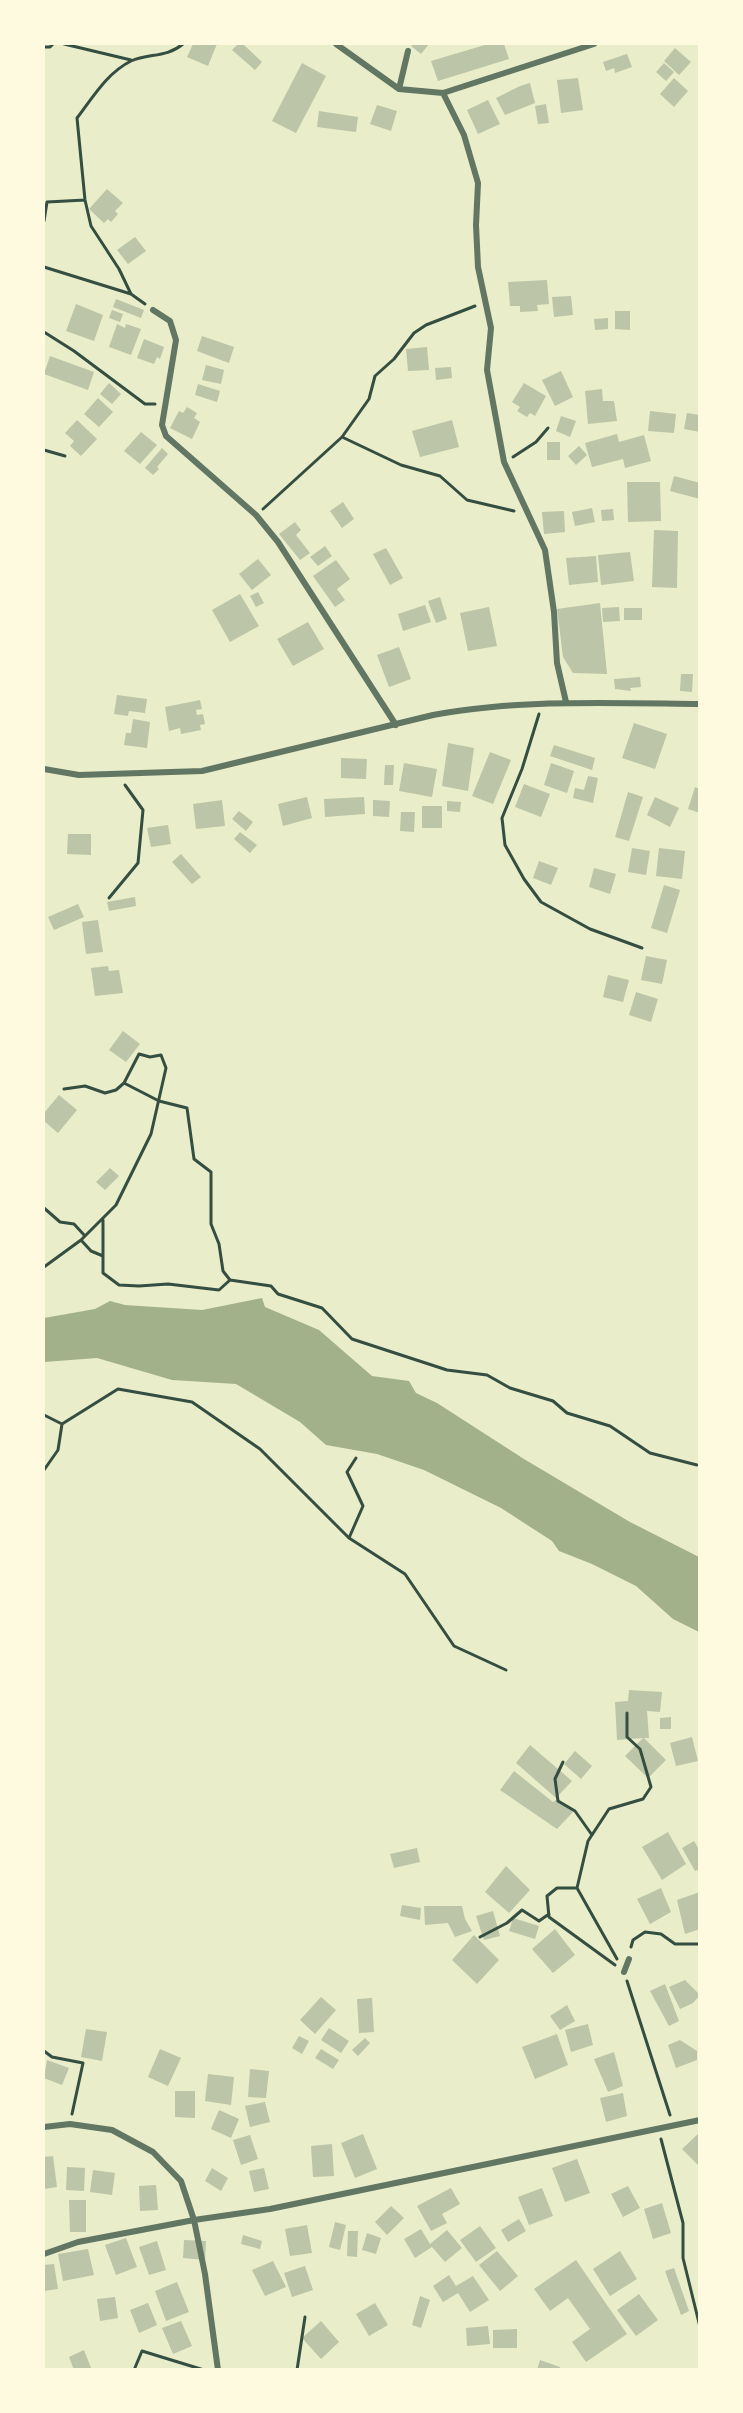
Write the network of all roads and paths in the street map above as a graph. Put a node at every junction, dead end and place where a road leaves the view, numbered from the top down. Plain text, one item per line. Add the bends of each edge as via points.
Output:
1 (64, 44) edge
2 (183, 44) edge
3 (336, 44) edge
4 (594, 44) edge
5 (52, 45) edge
6 (44, 47) edge
7 (408, 51) dead end
8 (133, 60) junction
9 (399, 89) junction
10 (443, 93) junction
11 (85, 200) junction
12 (44, 221) edge
13 (44, 267) edge
14 (131, 294) junction
15 (485, 302) junction
16 (153, 310) joint
17 (44, 332) edge
18 (166, 404) junction
19 (548, 428) dead end
20 (342, 437) junction
21 (44, 450) edge
22 (65, 456) dead end
23 (504, 462) junction
24 (528, 514) junction
25 (256, 515) junction
26 (566, 702) junction
27 (699, 704) edge
28 (539, 712) dead end
29 (396, 725) junction
30 (44, 769) edge
31 (117, 774) junction
32 (109, 898) dead end
33 (642, 948) dead end
34 (124, 1083) junction
35 (64, 1089) dead end
36 (159, 1101) junction
37 (44, 1208) edge
38 (103, 1220) junction
39 (85, 1236) junction
40 (81, 1240) junction
41 (103, 1256) junction
42 (44, 1267) edge
43 (230, 1280) junction
44 (44, 1415) edge
45 (62, 1424) junction
46 (356, 1458) dead end
47 (697, 1465) dead end
48 (44, 1468) edge
49 (349, 1538) junction
50 (506, 1670) dead end
51 (627, 1713) dead end
52 (563, 1762) dead end
53 (592, 1835) junction
54 (577, 1888) junction
55 (549, 1914) junction
56 (480, 1937) dead end
57 (699, 1944) edge
58 (629, 1959) joint
59 (624, 1972) junction
60 (44, 2051) edge
61 (699, 2120) edge
62 (70, 2124) junction
63 (674, 2126) junction
64 (44, 2127) edge
65 (658, 2129) junction
66 (194, 2220) junction
67 (44, 2254) edge
68 (305, 2317) dead end
69 (699, 2327) edge
70 (134, 2370) edge
71 (204, 2370) edge
72 (218, 2370) edge
73 (297, 2370) edge

1 - 8 path
2 - 8 path via 174,52
3 - 9 street
4 - 10 street
5 - 6 path
7 - 9 street
8 - 11 path via 113,72 77,118
9 - 10 street
10 - 15 street via 464,135 478,183 476,235
11 - 12 path via 47,202
11 - 14 path via 91,226
13 - 14 path
14 - 16 path
15 - 20 path via 414,333 375,376 369,399
15 - 23 street via 491,328 487,370
16 - 18 street via 170,321 176,340
17 - 18 path via 145,404
18 - 25 street via 162,425 166,436
19 - 23 path via 536,442
20 - 24 path via 401,465 440,476 467,500
20 - 25 path
21 - 22 path
23 - 24 street
24 - 26 street via 545,550 557,663
25 - 29 street via 278,542
26 - 27 street
26 - 29 street via 471,708
28 - 33 path via 502,818 505,845 541,902 590,929
29 - 31 street via 202,771
30 - 31 street via 79,775
31 - 32 path via 143,810 138,863
34 - 35 path via 105,1093 85,1086
34 - 36 path
34 - 36 path via 139,1054 161,1055 166,1068
36 - 38 path via 151,1134 116,1205
36 - 43 path via 187,1108 194,1159 211,1172 211,1224 223,1271
37 - 39 path via 60,1222 74,1224
38 - 39 path
38 - 41 path
39 - 40 path
40 - 41 path via 91,1251
40 - 42 path
41 - 43 path via 103,1273 119,1285 168,1284 219,1290
43 - 47 path via 272,1286 278,1294 322,1308 352,1339 447,1370 487,1375 510,1388 553,1401 567,1413 610,1426 650,1453
44 - 45 path
45 - 48 path via 58,1450
45 - 49 path via 118,1389 192,1402 260,1449
46 - 49 path via 346,1472 363,1506
49 - 50 path via 405,1574 454,1646
51 - 53 path via 627,1737 640,1749 651,1787 643,1799 609,1809
52 - 53 path via 555,1779 558,1801 575,1811
53 - 54 path
54 - 55 path via 557,1888 547,1896
54 - 59 path
55 - 56 path via 539,1921 522,1910
55 - 59 path
57 - 58 path via 675,1944 661,1934 645,1932 633,1940
58 - 59 street
59 - 63 path
60 - 62 path via 52,2057 83,2063
61 - 63 street
62 - 64 street
62 - 66 street via 112,2130 153,2152 181,2181
63 - 65 street
65 - 66 street via 270,2209
65 - 69 path via 683,2223 684,2258
66 - 67 street via 78,2242
66 - 72 street
68 - 73 path
70 - 71 path via 142,2351

